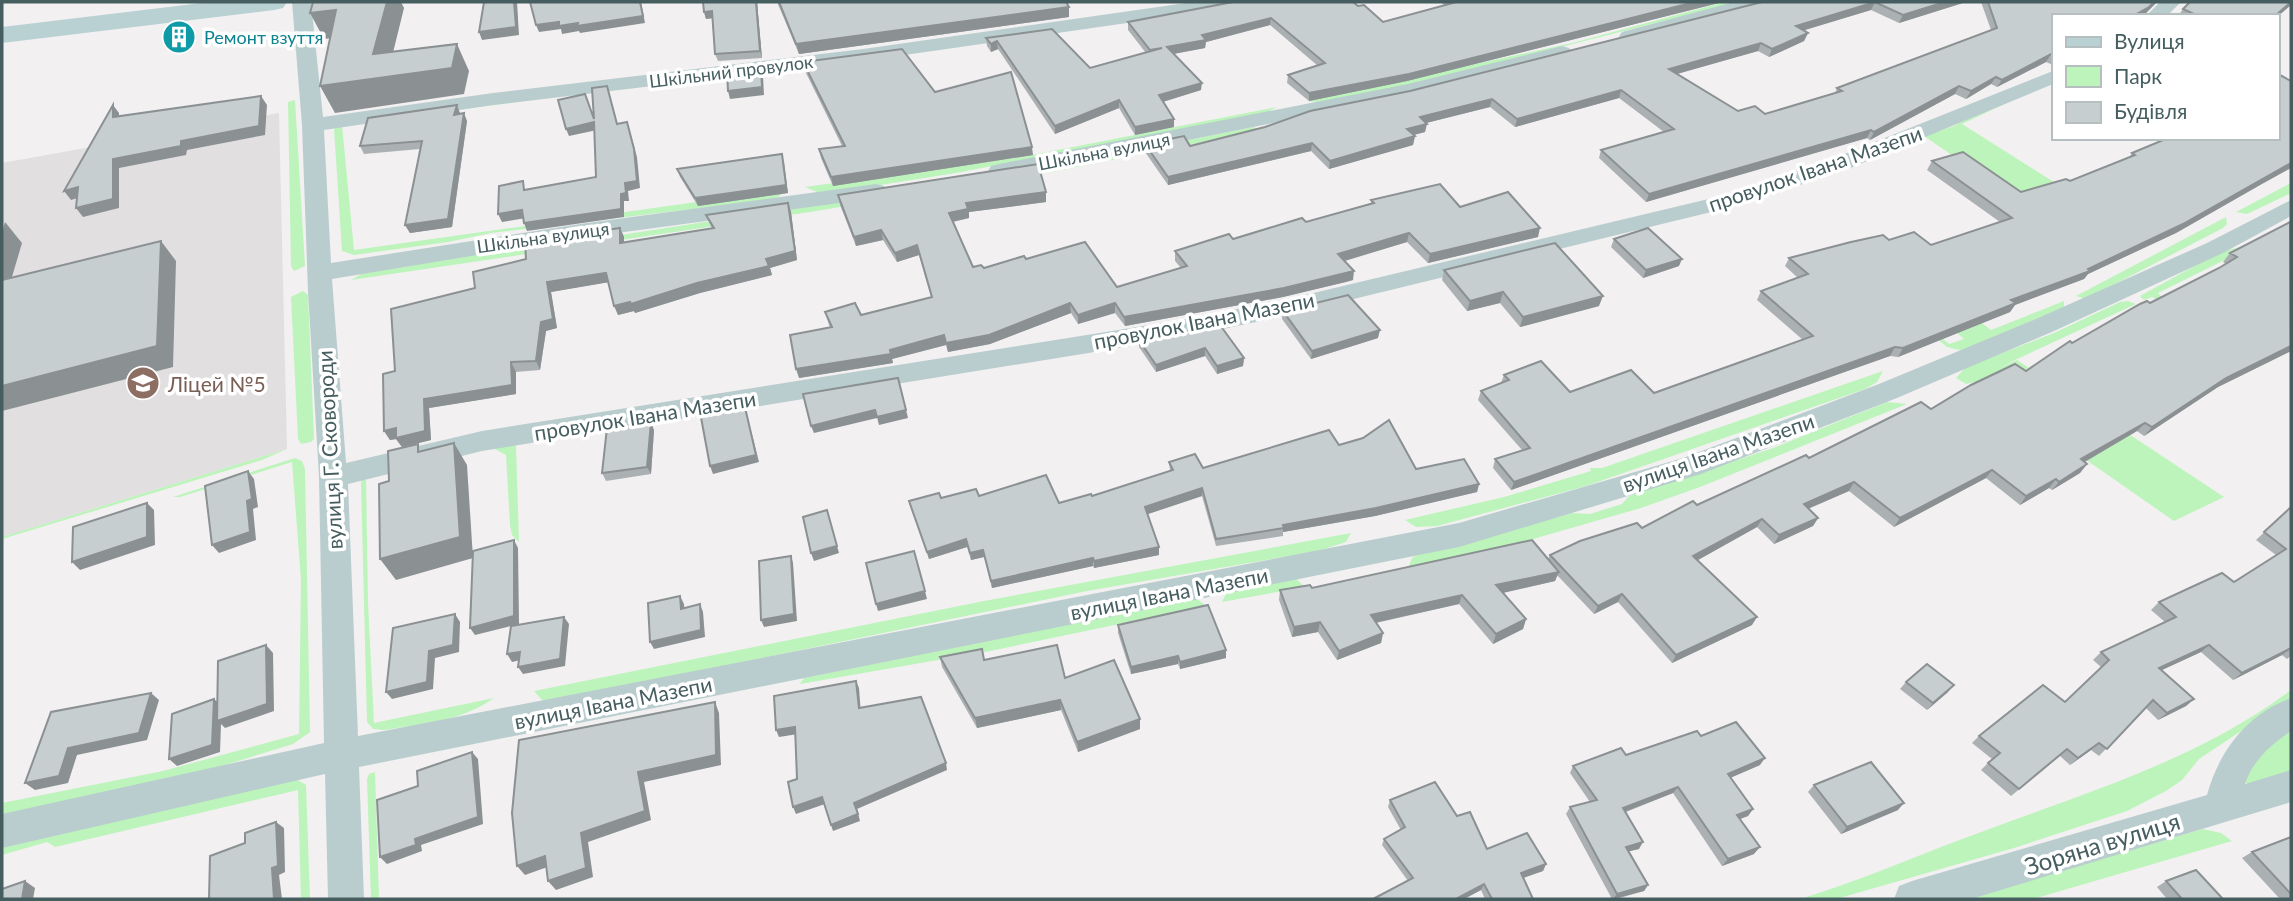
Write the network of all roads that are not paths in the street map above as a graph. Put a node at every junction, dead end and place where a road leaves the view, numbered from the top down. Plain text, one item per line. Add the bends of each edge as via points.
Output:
1 (274, 2) edge
2 (301, 2) edge
3 (1231, 2) edge
4 (1755, 2) edge
5 (2171, 2) edge
6 (2158, 14) edge
7 (2, 35) edge
8 (1611, 40) edge
9 (1585, 47) edge
10 (2052, 77) edge
11 (313, 125) junction
12 (972, 175) edge
13 (891, 188) edge
14 (2291, 207) edge
15 (319, 273) junction
16 (333, 477) junction
17 (2291, 713) edge
18 (341, 755) junction
19 (2291, 786) edge
20 (2221, 807) junction
21 (2, 831) edge
22 (345, 899) edge
23 (1912, 899) edge

1 - 7 street
2 - 11 street, вулиця Г. Сковороди
3 - 11 street, Шкільний провулок via 863,55
4 - 8 street
5 - 6 street
9 - 12 street, Шкільна вулиця via 1395,93
10 - 16 street, провулок Івана Мазепи via 1840,164 1728,201 1297,304 1181,329 481,441
11 - 15 street, вулиця Г. Сковороди
13 - 15 street, Шкільна вулиця
14 - 18 street, вулиця Івана Мазепи via 2203,254 1888,391 1690,466 1459,535
15 - 16 street, вулиця Г. Сковороди
16 - 18 street, вулиця Г. Сковороди
17 - 20 street via 2264,730 2236,758
18 - 21 street, вулиця Івана Мазепи
18 - 22 street, вулиця Г. Сковороди
19 - 20 street, Зоряна вулиця
20 - 23 street, Зоряна вулиця

